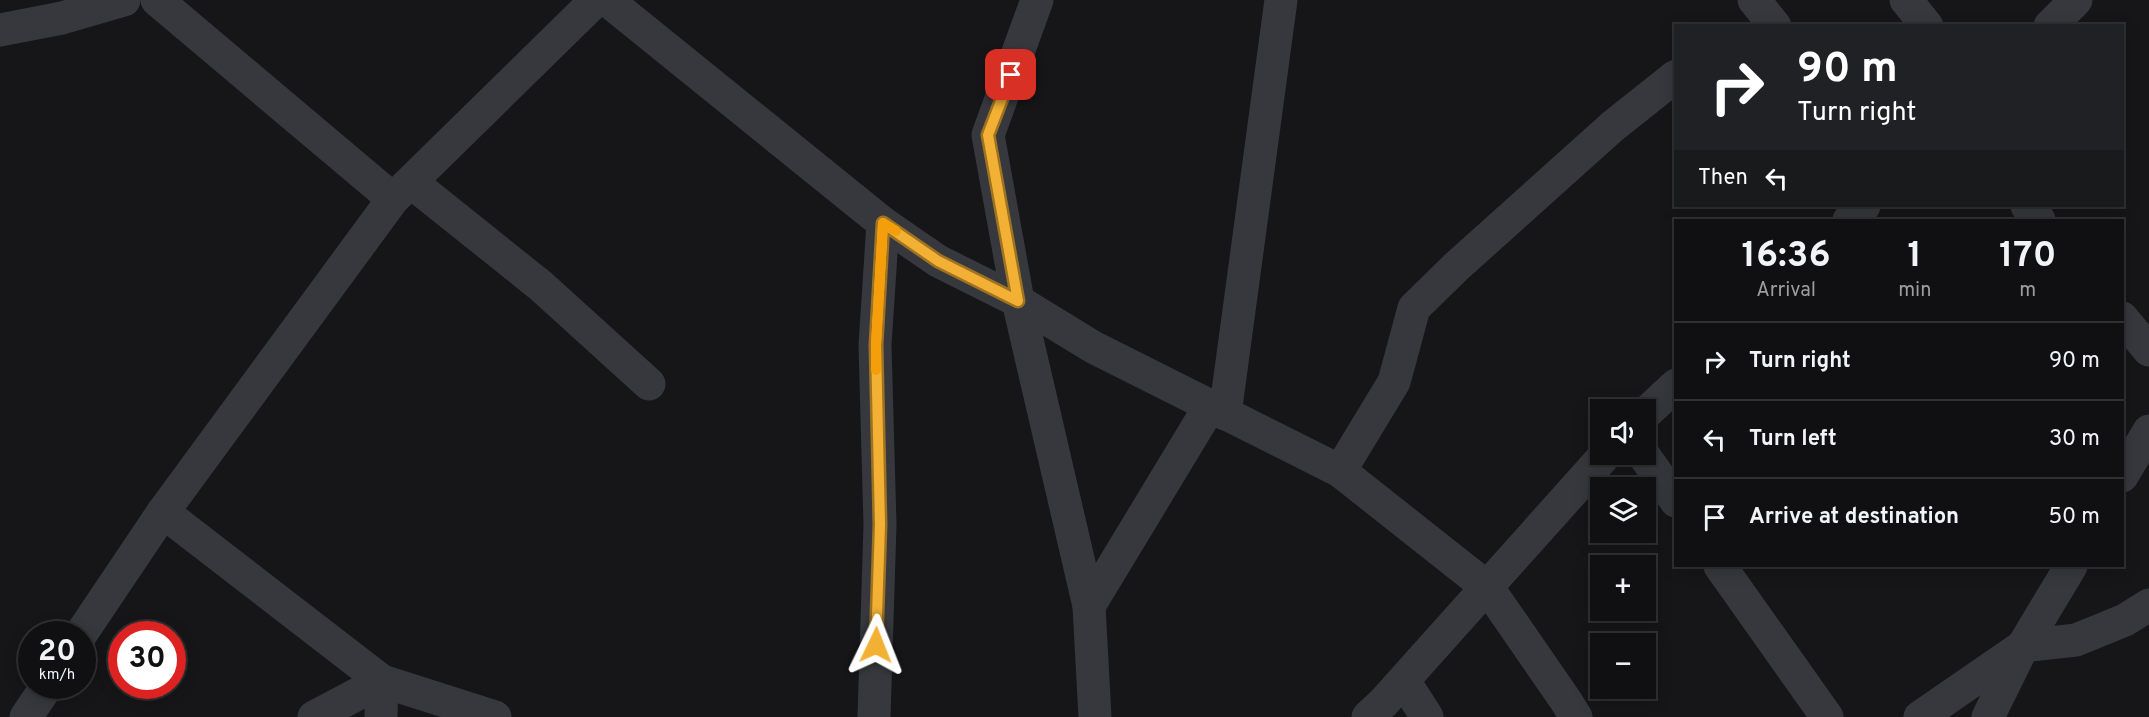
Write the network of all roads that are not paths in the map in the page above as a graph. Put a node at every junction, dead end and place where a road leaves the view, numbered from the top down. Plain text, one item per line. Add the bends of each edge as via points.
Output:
1 (124, 0) edge
2 (157, 0) edge
3 (596, 0) edge
4 (607, 0) edge
5 (1037, 0) edge
6 (1281, 0) edge
7 (1906, 0) edge
8 (2076, 0) edge
9 (1925, 24) edge
10 (2052, 24) edge
11 (0, 30) edge
12 (1674, 78) edge
13 (402, 191) junction
14 (1863, 207) edge
15 (2028, 207) edge
16 (1850, 219) edge
17 (2038, 219) edge
18 (883, 223) junction
19 (1018, 301) junction
20 (2124, 320) edge
21 (2149, 350) edge
22 (649, 384) dead end
23 (1674, 387) edge
24 (1656, 404) edge
25 (1217, 410) junction
26 (2149, 431) edge
27 (1596, 465) edge
28 (1650, 465) edge
29 (1340, 471) junction
30 (2124, 473) edge
31 (1674, 498) edge
32 (163, 512) junction
33 (1721, 567) edge
34 (2069, 567) edge
35 (1488, 588) junction
36 (2149, 605) edge
37 (1089, 606) junction
38 (90, 621) edge
39 (2023, 646) junction
40 (382, 681) junction
41 (1404, 681) junction
42 (38, 699) edge
43 (26, 717) edge
44 (314, 717) edge
45 (381, 717) edge
46 (494, 717) edge
47 (874, 717) edge
48 (1095, 717) edge
49 (1368, 717) edge
50 (1427, 717) edge
51 (1576, 717) edge
52 (1827, 717) edge
53 (1920, 717) edge
54 (1988, 717) edge

1 - 11 street
2 - 13 street
3 - 13 street
4 - 18 street
5 - 19 street via 988,135
6 - 25 street
7 - 9 street
8 - 10 street
12 - 29 street via 1613,126 1414,308 1394,382
13 - 22 street via 541,286
13 - 32 street
14 - 16 street
15 - 17 street
18 - 19 street via 938,261
18 - 47 street via 876,345 880,525
19 - 25 street
19 - 37 street
20 - 21 street
23 - 24 street
25 - 29 street
25 - 37 street
26 - 30 street
27 - 35 street
28 - 31 street
29 - 35 street
32 - 38 street
32 - 40 street
33 - 52 street
34 - 39 street
35 - 41 street
35 - 51 street
36 - 39 street via 2126,620 2076,640
37 - 48 street
39 - 53 street
39 - 54 street
40 - 44 street
40 - 45 street
40 - 46 street
41 - 49 street
41 - 50 street
42 - 43 street

